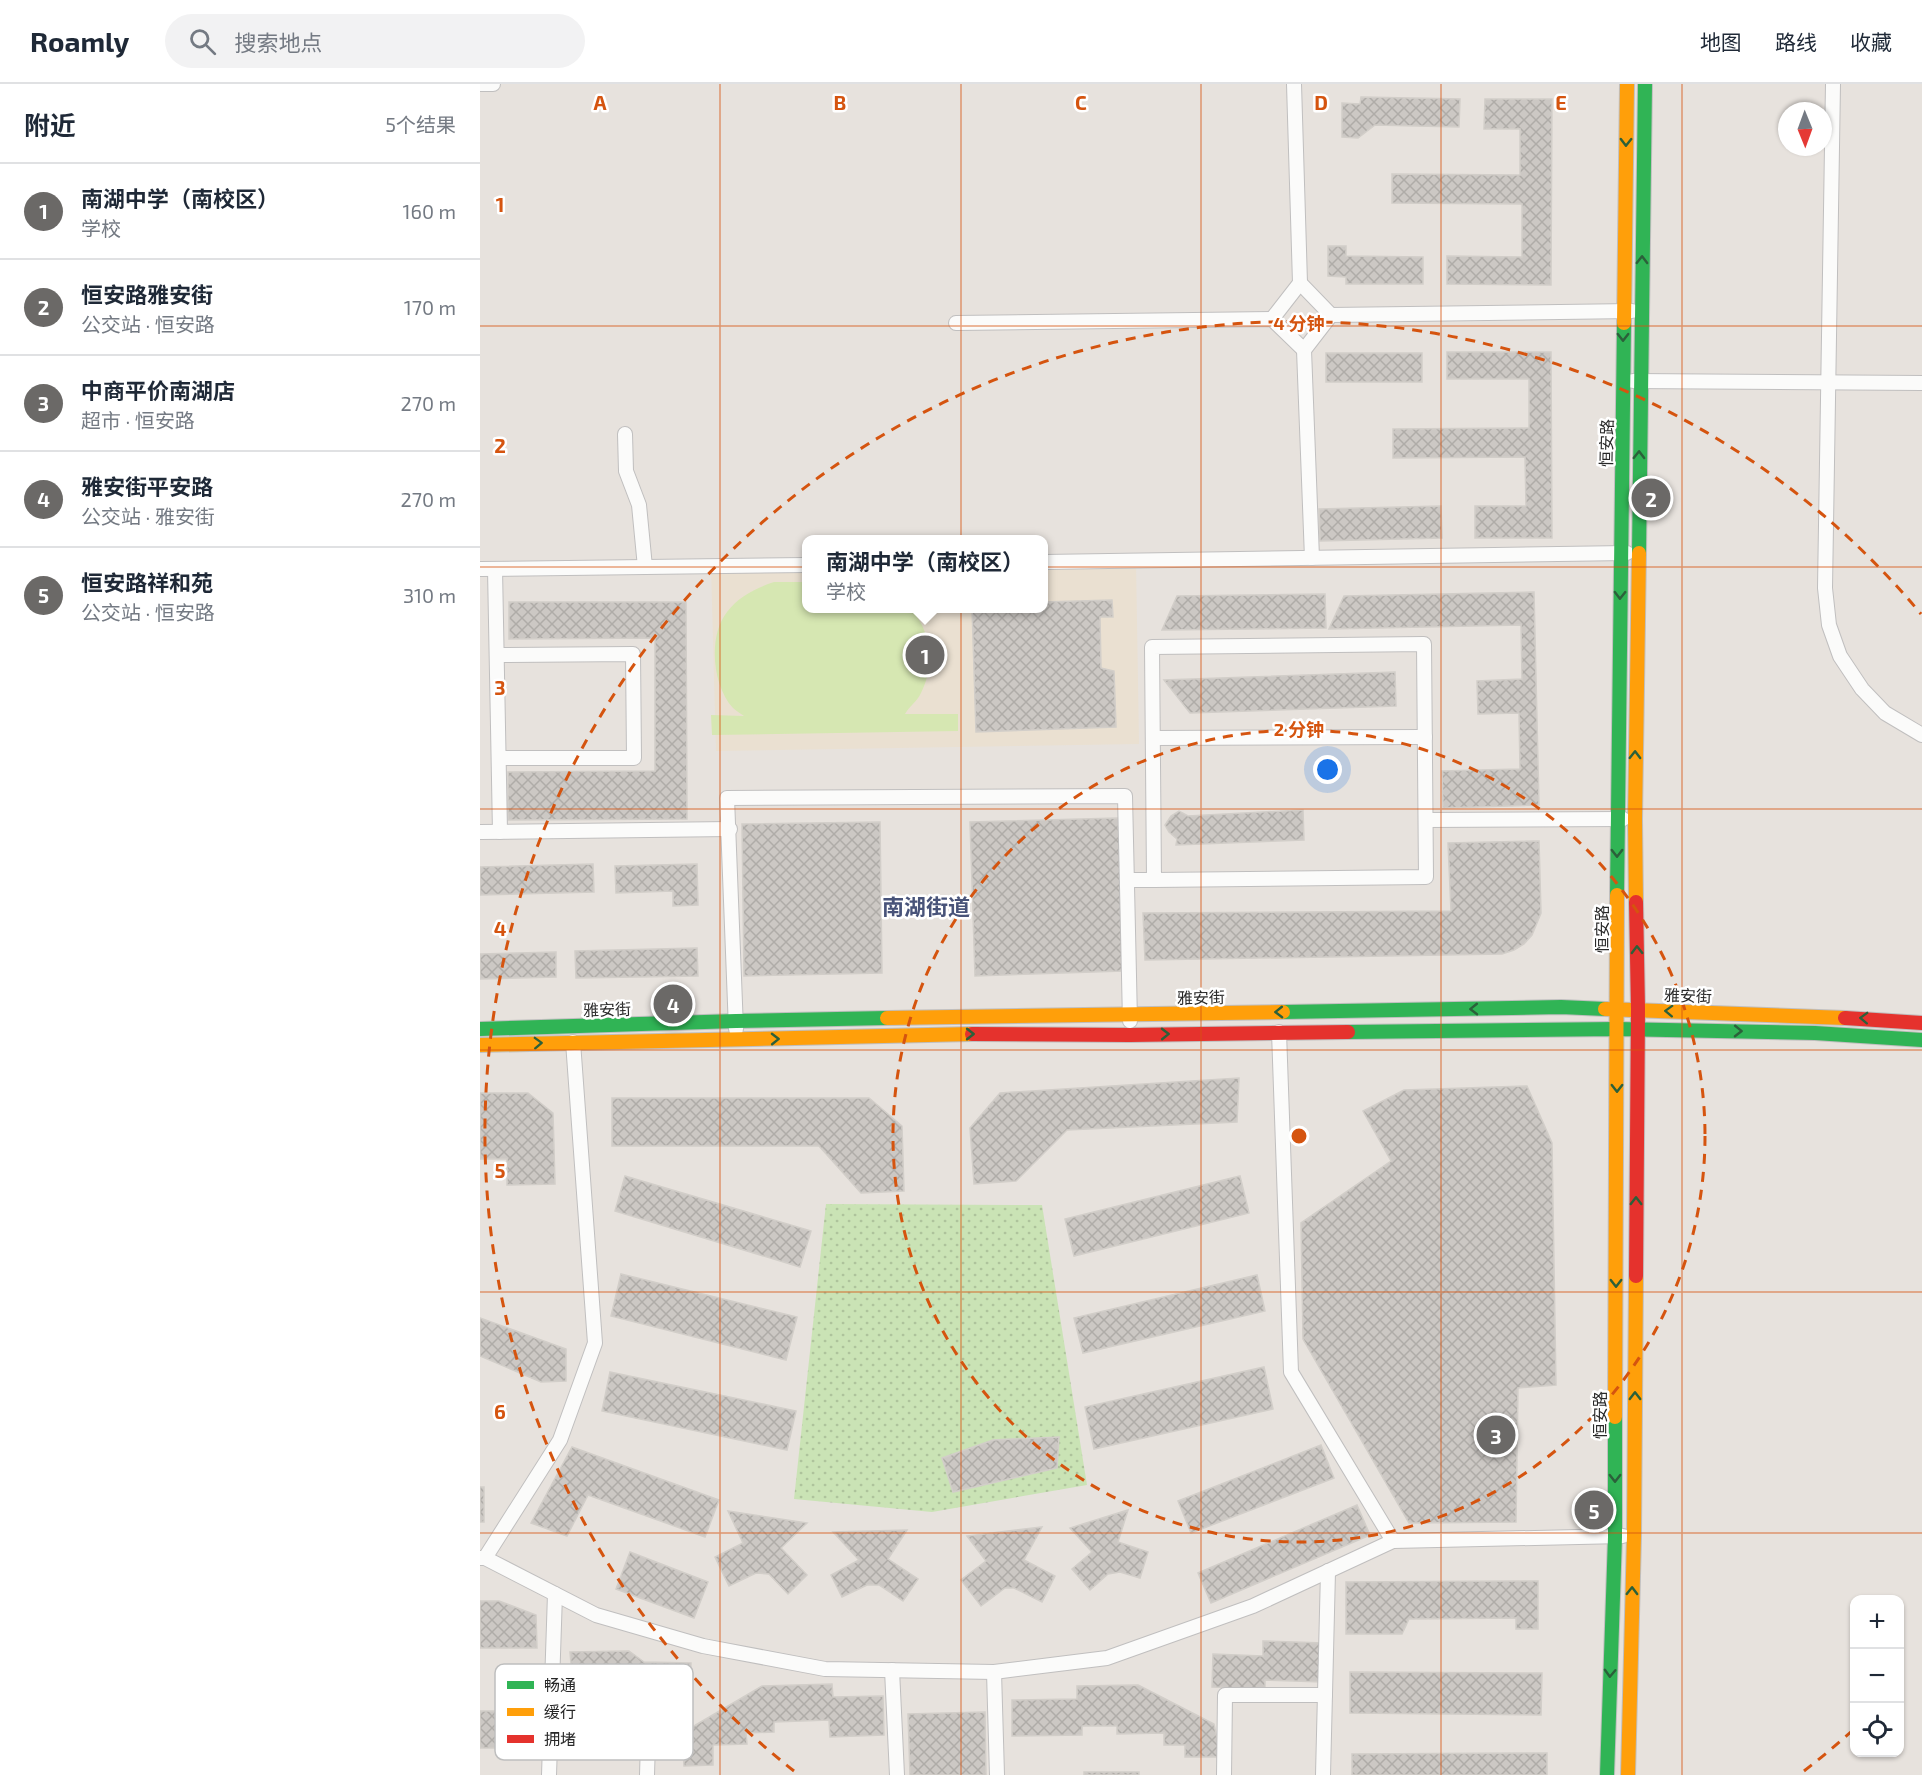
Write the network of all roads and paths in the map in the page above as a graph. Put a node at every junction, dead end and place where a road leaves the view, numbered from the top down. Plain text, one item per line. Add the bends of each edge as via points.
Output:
1 (480, 84) edge
2 (493, 84) edge
3 (1294, 84) edge
4 (1627, 84) edge
5 (1645, 84) edge
6 (1833, 84) edge
7 (1300, 283) junction
8 (1642, 311) junction
9 (1623, 312) junction
10 (1330, 315) junction
11 (1272, 319) junction
12 (956, 323) dead end
13 (1304, 350) junction
14 (1623, 381) junction
15 (1641, 381) junction
16 (1922, 383) edge
17 (1828, 384) junction
18 (625, 434) dead end
19 (1621, 553) junction
20 (1638, 553) junction
21 (1312, 558) junction
22 (1048, 562) edge
23 (802, 565) edge
24 (645, 567) junction
25 (480, 569) edge
26 (495, 569) junction
27 (497, 655) junction
28 (1922, 735) edge
29 (1425, 737) junction
30 (1153, 738) junction
31 (499, 758) junction
32 (1617, 819) junction
33 (1635, 819) junction
34 (1426, 820) junction
35 (730, 829) junction
36 (480, 832) edge
37 (500, 832) junction
38 (1127, 880) junction
39 (1154, 880) junction
40 (1617, 1008) junction
41 (1638, 1009) junction
42 (1130, 1015) junction
43 (736, 1022) junction
44 (1922, 1023) edge
45 (480, 1029) edge
46 (1617, 1029) junction
47 (1637, 1030) junction
48 (1279, 1032) junction
49 (1130, 1035) junction
50 (736, 1040) junction
51 (1922, 1040) edge
52 (573, 1042) junction
53 (480, 1045) edge
54 (1634, 1536) junction
55 (1615, 1537) junction
56 (1393, 1541) junction
57 (482, 1558) edge
58 (1328, 1571) junction
59 (555, 1594) junction
60 (552, 1664) edge
61 (892, 1670) junction
62 (994, 1672) junction
63 (1325, 1695) junction
64 (549, 1760) edge
65 (647, 1760) edge
66 (549, 1775) edge
67 (647, 1775) edge
68 (897, 1775) edge
69 (997, 1775) edge
70 (1224, 1775) edge
71 (1323, 1775) edge
72 (1607, 1775) edge
73 (1628, 1775) edge

1 - 2 street
3 - 7 street
4 -> 9 main road, 恒安路
8 -> 5 main road, 恒安路
6 - 17 street
7 - 10 street
7 - 11 street
8 - 9 street
8 - 15 main road, 恒安路
9 - 10 street
9 -> 14 main road, 恒安路
10 - 13 street
11 - 12 street
11 - 13 street
13 - 21 street
14 - 15 street
14 - 19 main road, 恒安路
15 - 17 street
20 -> 15 main road, 恒安路
16 - 17 street
17 - 28 street via 1825,588 1829,625 1840,657 1862,689 1885,712
18 - 24 street via 626,471 639,505
19 - 20 street
19 - 21 street
19 -> 32 main road, 恒安路
33 -> 20 main road, 恒安路
21 - 22 street
23 - 24 street
24 - 26 street
25 - 26 street
26 - 27 street
27 - 31 street
27 - 31 street via 633,654 634,758
29 - 30 street
29 - 30 street via 1424,644 1152,647
29 - 34 street
30 - 39 street
31 - 37 street
32 - 33 street
32 - 34 street
32 -> 40 main road, 恒安路
41 -> 33 main road, 恒安路
34 - 39 street via 1426,877
35 - 37 street
35 - 38 street via 728,798 1125,796
35 - 43 street
36 - 37 street
38 - 39 street
38 - 42 street
40 - 41 main road, 雅安街
40 -> 42 main road, 雅安街
40 - 46 main road, 恒安路
44 -> 41 main road, 雅安街
41 - 47 main road, 恒安路
42 - 43 main road, 雅安街
42 - 49 street
43 - 45 main road, 雅安街
43 - 50 street
46 - 47 main road, 雅安街
46 - 48 main road, 雅安街
46 -> 55 main road, 恒安路
47 -> 51 main road, 雅安街 via 1815,1033
54 -> 47 main road, 恒安路
49 -> 48 main road, 雅安街
48 - 56 street via 1291,1372
50 -> 49 main road, 雅安街 via 968,1034
50 - 52 main road, 雅安街
53 -> 52 main road, 雅安街
52 - 57 street via 595,1343 560,1440
54 - 55 street
73 -> 54 main road, 恒安路
55 - 56 street
55 -> 72 main road, 恒安路
56 - 58 street
57 - 59 street
58 - 62 street via 1253,1606 1107,1658
58 - 63 street
59 - 60 street
59 - 61 street via 596,1615 703,1646 825,1669
61 - 62 street
61 - 68 street
62 - 69 street
63 - 70 street via 1225,1695
63 - 71 street
64 - 66 street
65 - 67 street

